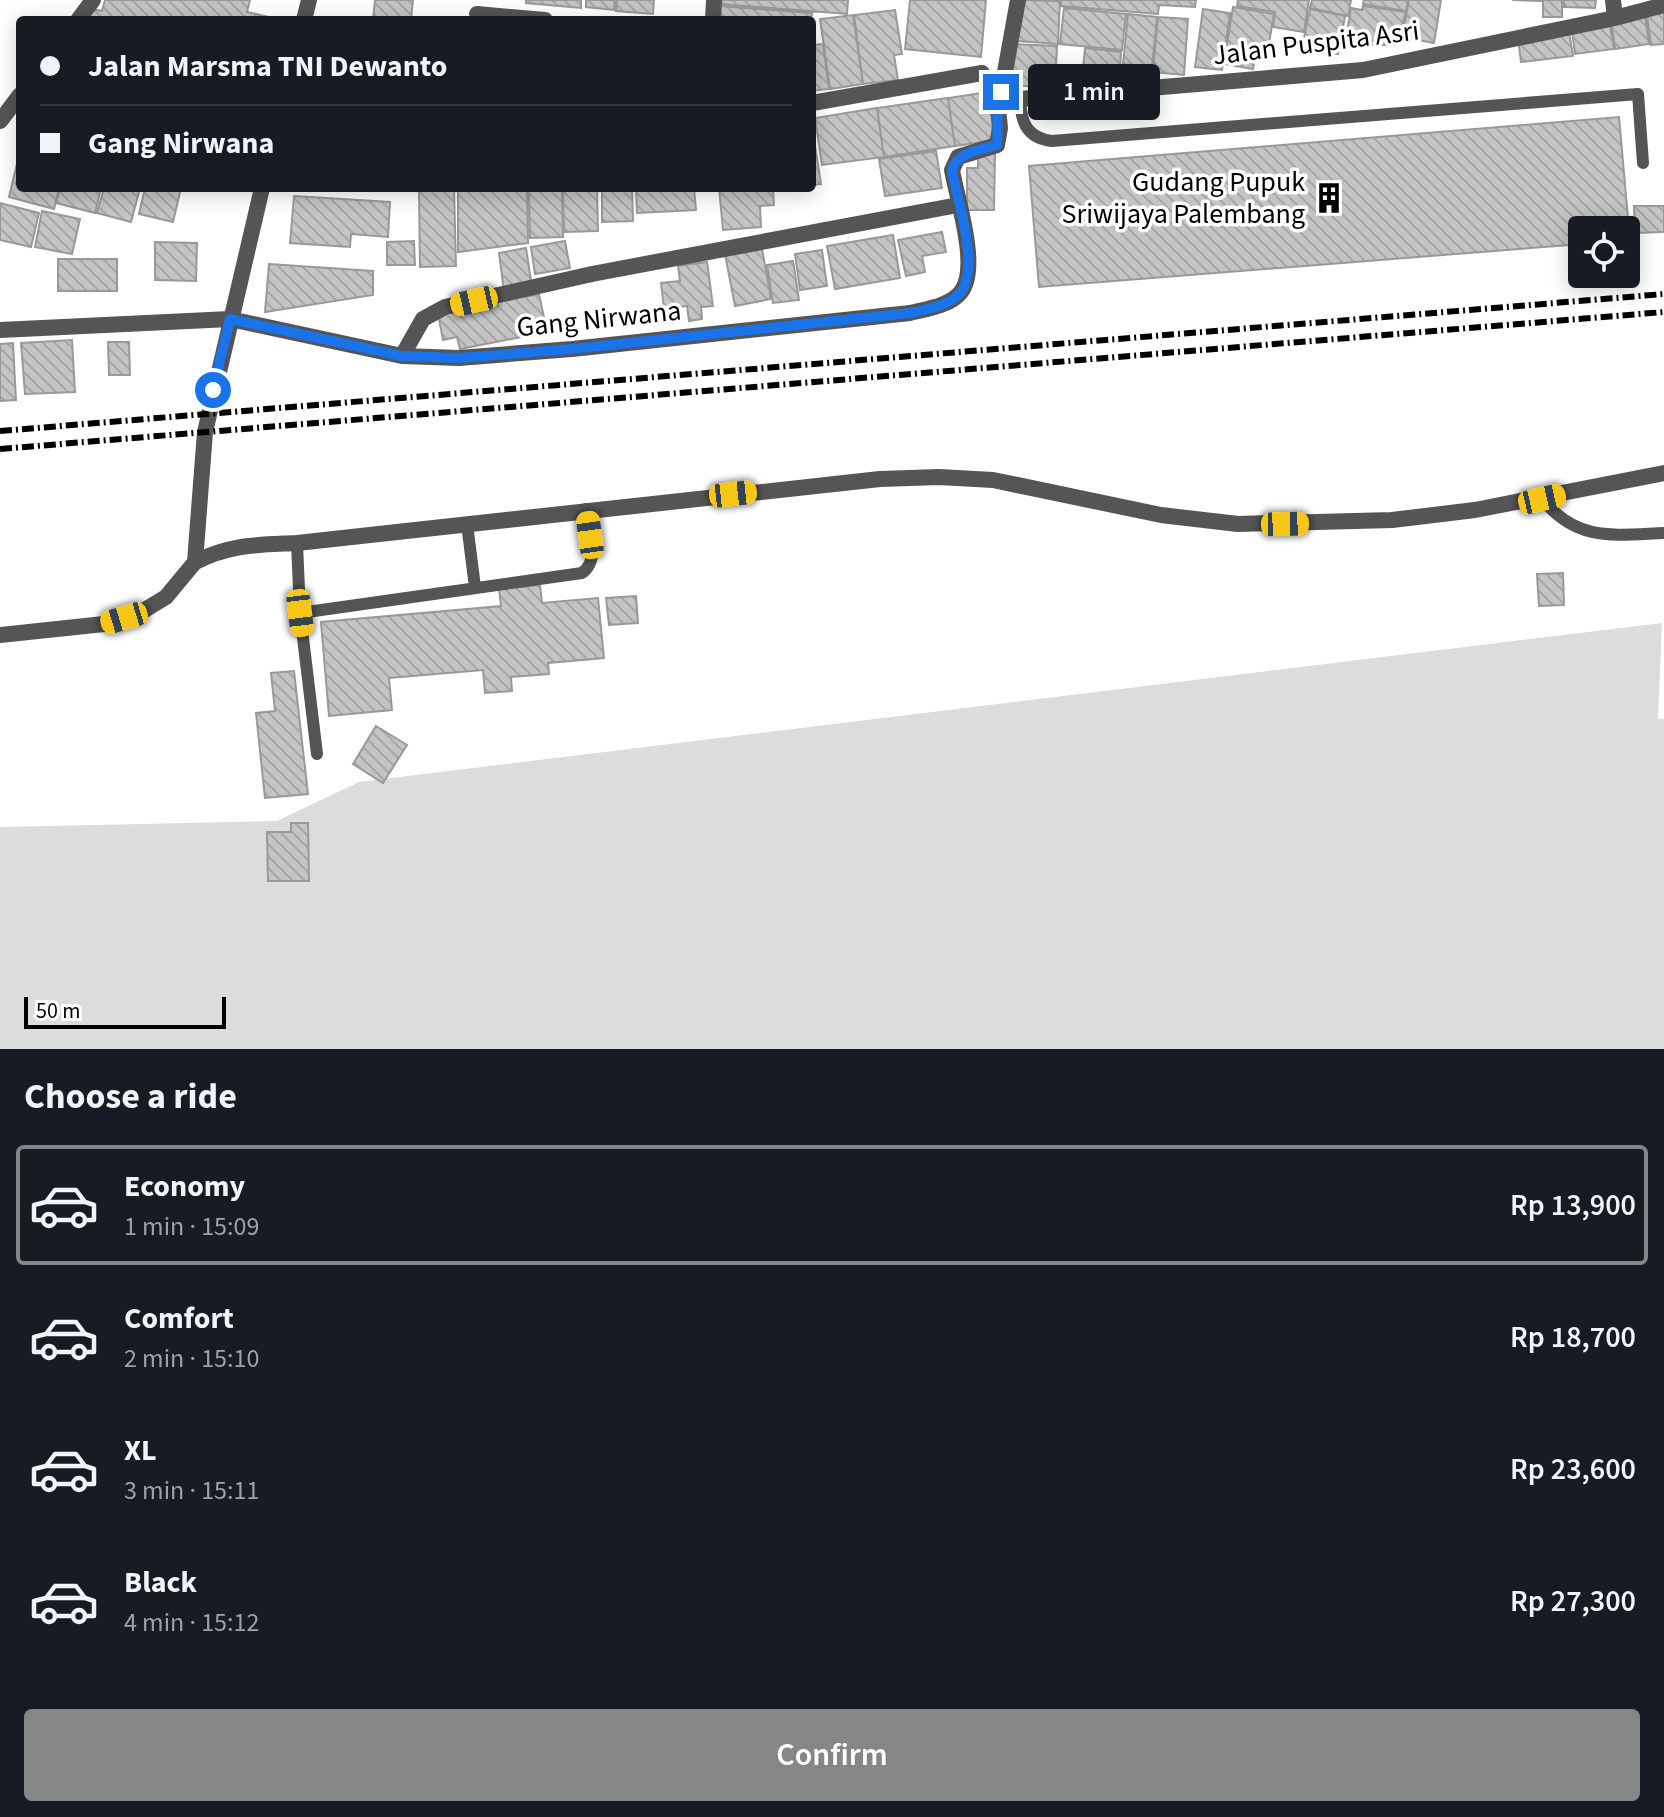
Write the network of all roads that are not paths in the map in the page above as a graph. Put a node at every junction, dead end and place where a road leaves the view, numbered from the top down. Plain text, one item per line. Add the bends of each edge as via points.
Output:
1 (1018, 0) edge
2 (1613, 0) edge
3 (1664, 5) edge
4 (477, 14) dead end
5 (500, 16) edge
6 (1615, 18) junction
7 (982, 73) dead end
8 (1005, 88) junction
9 (1020, 99) junction
10 (16, 100) edge
11 (816, 102) edge
12 (0, 121) edge
13 (1643, 163) dead end
14 (261, 192) edge
15 (958, 205) junction
16 (230, 319) junction
17 (0, 330) edge
18 (402, 356) junction
19 (1664, 473) edge
20 (1542, 499) junction
21 (586, 509) junction
22 (467, 524) junction
23 (1664, 533) edge
24 (297, 543) junction
25 (195, 562) junction
26 (475, 587) junction
27 (300, 613) junction
28 (0, 635) edge
29 (317, 754) dead end

1 - 8 street
2 - 6 street
3 - 6 street, Jalan Puspita Asri
4 - 5 street
6 - 9 street, Jalan Puspita Asri via 1363,70
7 - 11 street
8 - 9 street
8 - 15 street, Gang Nirwana via 997,98 997,145 954,163
9 - 13 lane via 1026,129 1052,141 1638,94
10 - 12 street
14 - 16 street
15 - 18 street via 445,307 423,319
15 - 18 street, Gang Nirwana via 969,261 961,293 910,313 572,349 459,358
16 - 17 street, Gang Nirwana
16 - 18 street, Gang Nirwana
16 - 25 street via 205,432
19 - 20 street
20 - 21 street via 1392,520 1238,524 1161,515 993,480 939,477
20 - 23 lane via 1562,520 1590,533
21 - 22 street
21 - 26 lane via 594,560 590,568
22 - 24 street
22 - 26 lane
24 - 25 street via 220,550
24 - 27 lane
25 - 28 street via 166,597 143,611 104,624
26 - 27 lane
27 - 29 lane

